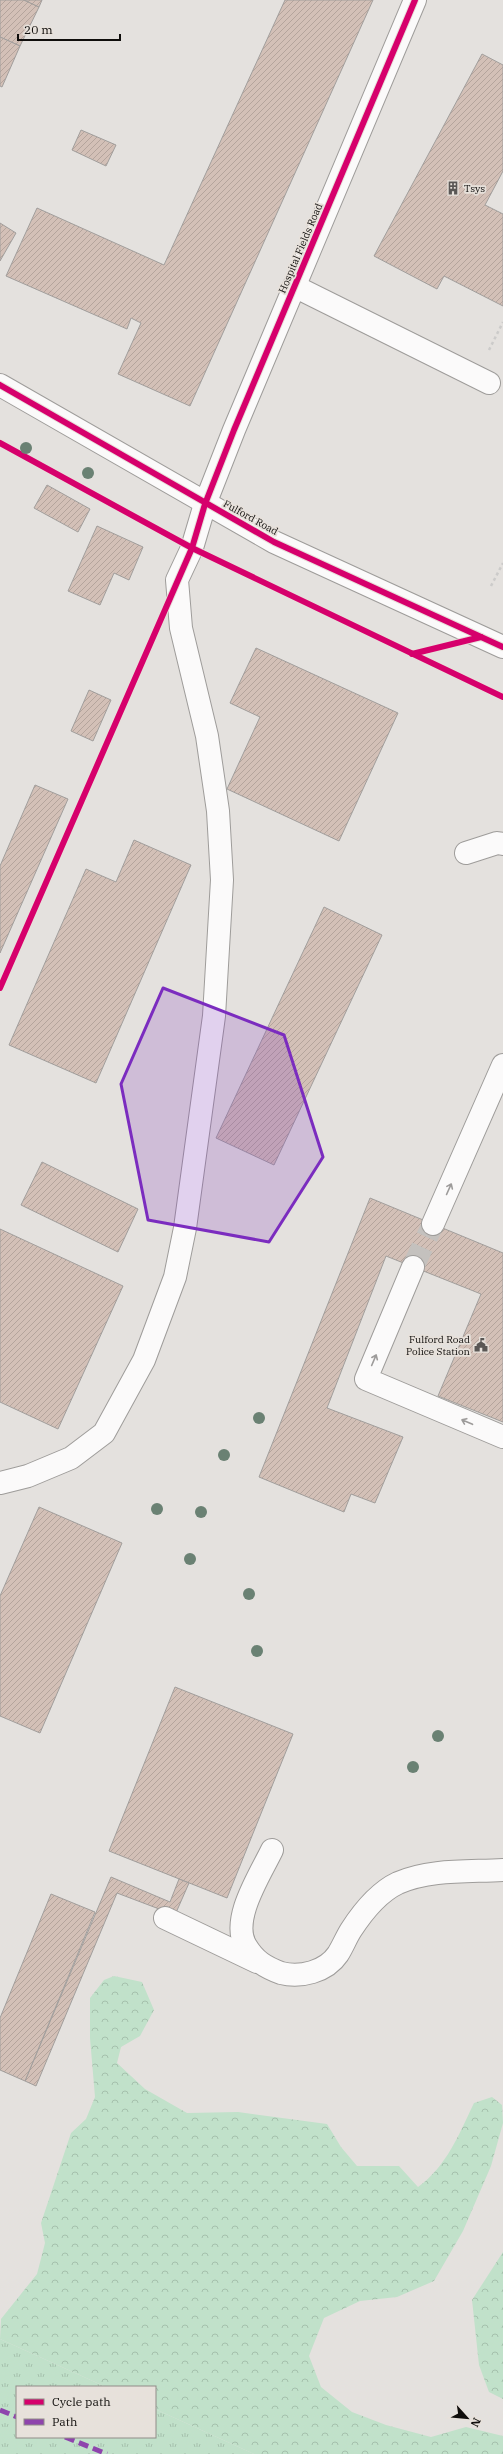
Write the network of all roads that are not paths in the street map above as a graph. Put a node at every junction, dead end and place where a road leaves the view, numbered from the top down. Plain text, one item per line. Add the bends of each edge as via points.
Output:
1 (415, 0) edge
2 (294, 286) junction
3 (489, 383) dead end
4 (0, 385) edge
5 (205, 504) junction
6 (503, 647) edge
7 (503, 844) edge
8 (466, 853) dead end
9 (503, 1065) edge
10 (433, 1224) tunnel mouth
11 (413, 1267) tunnel mouth
12 (503, 1437) edge
13 (0, 1483) edge
14 (272, 1850) dead end
15 (503, 1870) edge
16 (165, 1918) dead end
17 (257, 1962) junction

1 - 2 main road, Hospital Fields Road
2 - 3 main road
2 - 5 main road, Hospital Fields Road
4 - 5 main road, Fulford Road
5 - 6 main road, Fulford Road via 294,551
5 - 13 main road, Hospital Fields Road via 192,548 176,580 187,657 207,736 218,811 222,880 214,1016 186,1228 175,1277 144,1360 104,1433 71,1458 28,1476
7 - 8 main road via 497,843
10 -> 9 main road
12 -> 11 main road via 366,1379
14 - 17 main road via 244,1910 241,1927 245,1944
15 - 17 main road via 425,1874 397,1884 375,1900 352,1929 337,1956 319,1970 293,1976
16 - 17 main road

